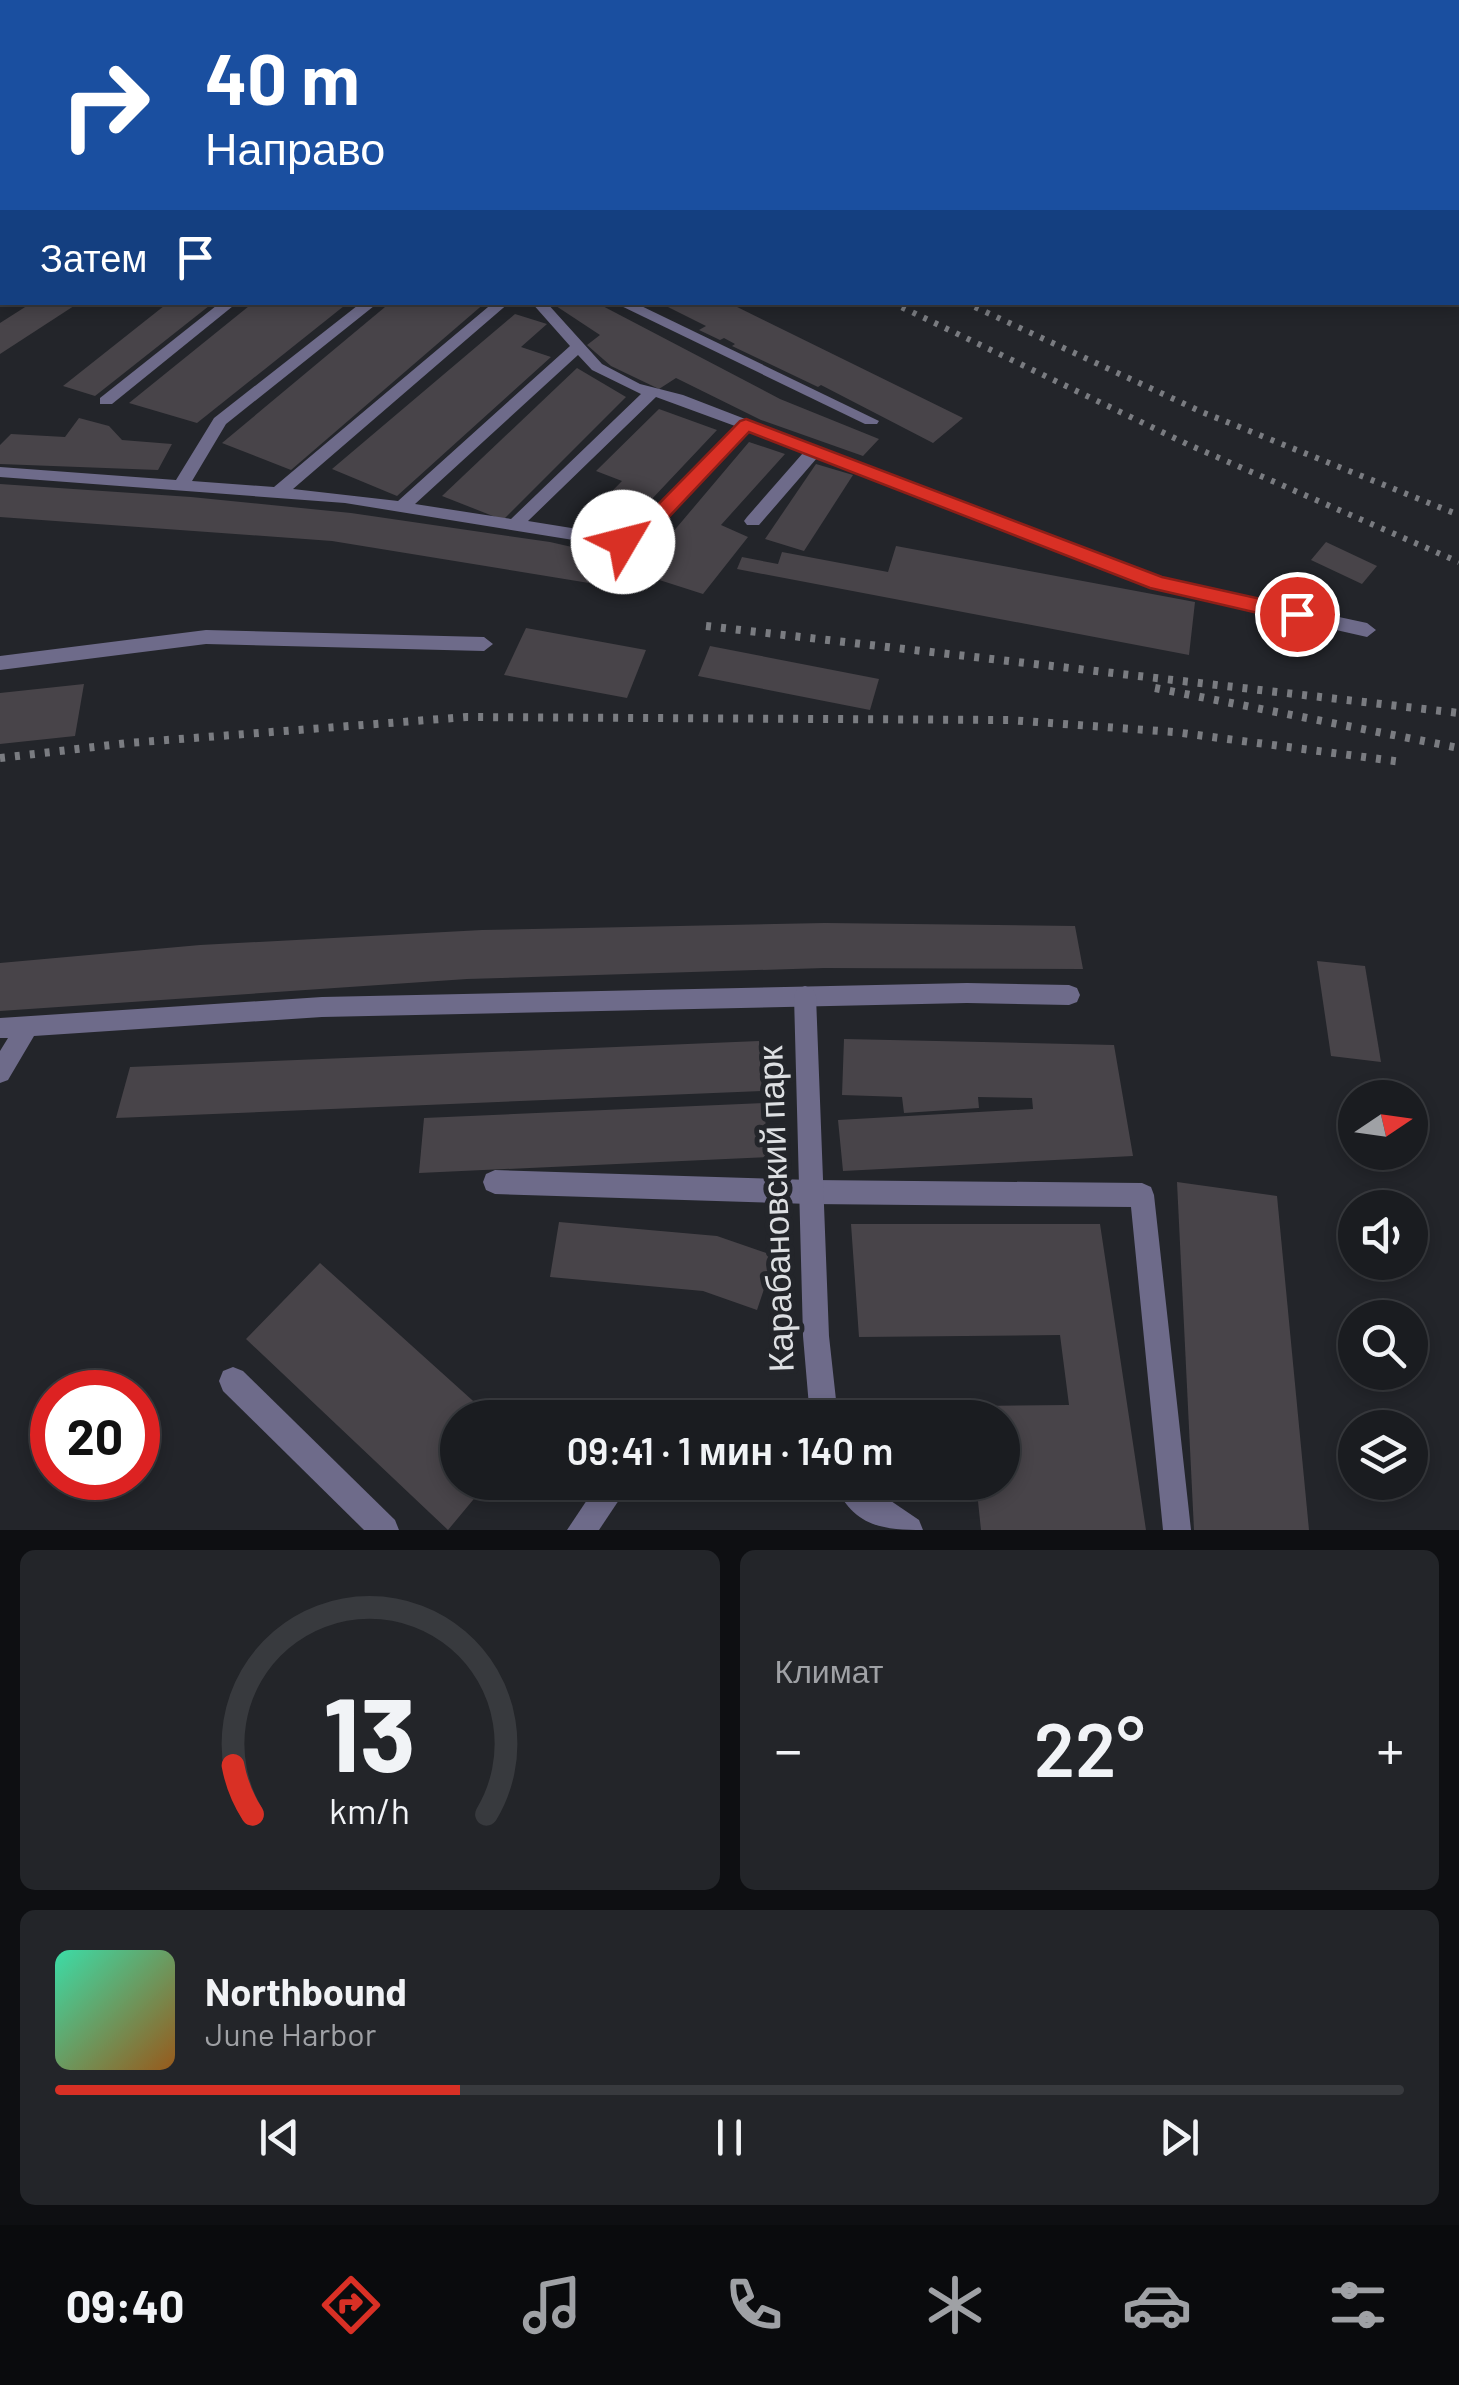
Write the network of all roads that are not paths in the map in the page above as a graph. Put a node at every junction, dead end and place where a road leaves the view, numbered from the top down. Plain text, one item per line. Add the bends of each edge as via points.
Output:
1 (227, 305) edge
2 (368, 305) edge
3 (498, 305) edge
4 (541, 305) edge
5 (626, 305) edge
6 (580, 346) junction
7 (652, 392) junction
8 (106, 400) dead end
9 (871, 421) dead end
10 (746, 424) junction
11 (816, 450) junction
12 (0, 472) edge
13 (183, 483) junction
14 (280, 492) junction
15 (401, 508) junction
16 (753, 522) dead end
17 (514, 526) junction
18 (1367, 630) dead end
19 (484, 644) dead end
20 (0, 663) edge
21 (1069, 995) dead end
22 (805, 996) junction
23 (27, 1026) junction
24 (0, 1028) edge
25 (0, 1072) edge
26 (495, 1182) dead end
27 (811, 1192) junction
28 (233, 1382) dead end
29 (823, 1400) edge
30 (603, 1500) edge
31 (862, 1500) edge
32 (385, 1530) edge
33 (581, 1530) edge
34 (908, 1530) edge
35 (1177, 1530) edge

1 - 8 street
2 - 13 street via 220,421
3 - 14 street
4 - 6 street
5 - 9 street
6 - 7 street via 597,368
6 - 15 street
7 - 10 street
7 - 17 street
10 - 11 street
10 - 17 street via 641,534 623,542
11 - 16 street
11 - 18 street via 1158,584
12 - 13 street
13 - 14 street
14 - 15 street
15 - 17 street
19 - 20 street via 206,637
21 - 22 street
22 - 23 street via 322,1007
22 - 27 street, Карабановский парк
23 - 24 street
23 - 25 street
26 - 27 street
27 - 29 street, Карабановский парк
27 - 35 street via 1142,1195
28 - 32 street
30 - 33 street
31 - 34 street

